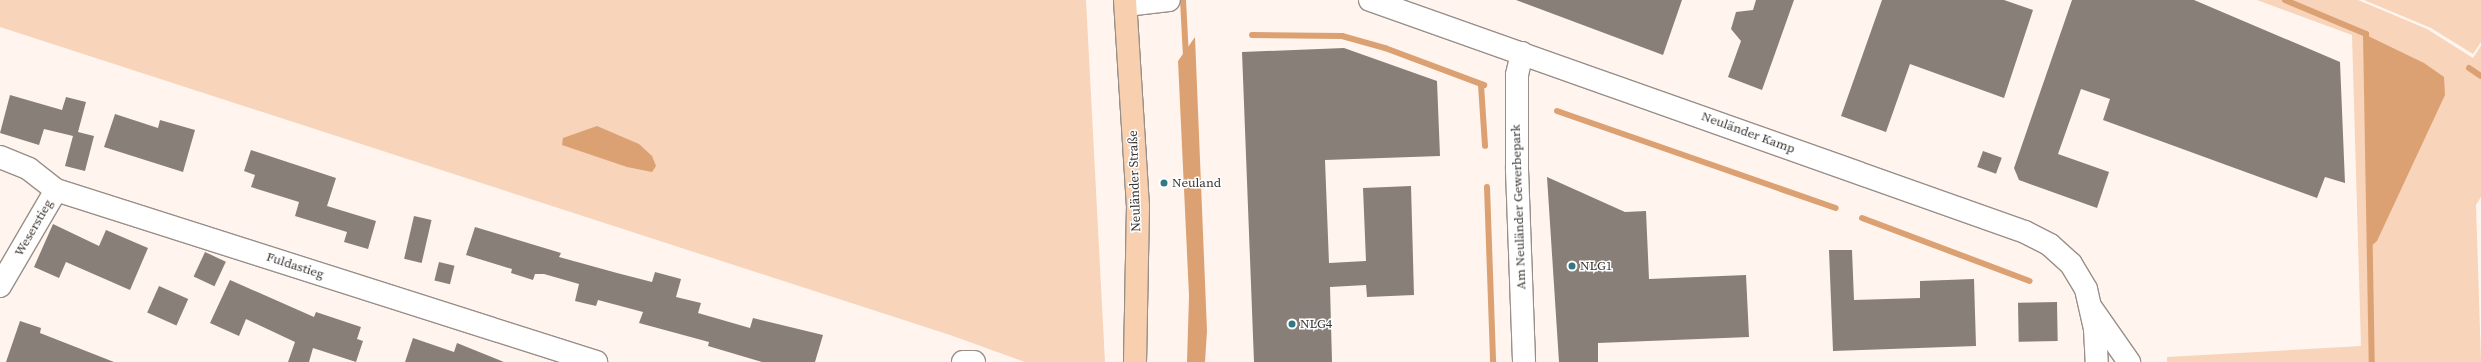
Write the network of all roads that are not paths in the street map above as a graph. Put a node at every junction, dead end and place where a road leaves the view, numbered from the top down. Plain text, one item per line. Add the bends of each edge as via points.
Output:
1 (1168, 0) edge
2 (1370, 0) edge
3 (1125, 3) edge
4 (1522, 53) junction
5 (0, 157) edge
6 (56, 190) junction
7 (0, 286) edge
8 (2092, 309) junction
9 (596, 362) edge
10 (963, 362) edge
11 (974, 362) edge
12 (1135, 362) edge
13 (1524, 362) edge
14 (2096, 362) edge
15 (2129, 362) edge

1 - 3 street
2 - 4 street, Neuländer Kamp
3 - 12 main road, Neuländer Straße via 1138,206
4 - 8 street, Neuländer Kamp via 2025,232 2050,246 2071,264 2086,289
4 - 13 street, Am Neuländer Gewerbepark via 1517,75 1517,170
5 - 6 street, Fuldastieg via 29,169
6 - 7 street, Weserstieg
6 - 9 street, Fuldastieg
8 - 14 street, Neuländer Kamp
8 - 15 street, Neuländer Kamp
10 - 11 street

